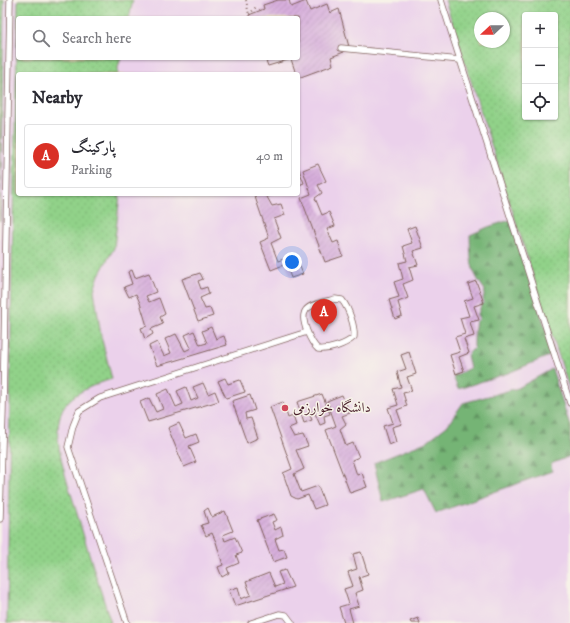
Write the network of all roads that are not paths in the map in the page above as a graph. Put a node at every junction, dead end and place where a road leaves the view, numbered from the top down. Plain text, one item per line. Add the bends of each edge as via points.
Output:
1 (10, 0) edge
2 (441, 0) edge
3 (341, 48) dead end
4 (460, 60) junction
5 (307, 332) junction
6 (570, 403) edge
7 (0, 519) edge
8 (127, 623) edge
9 (251, 623) edge
10 (292, 623) edge

1 - 7 lane
2 - 4 lane
3 - 4 lane
4 - 6 lane
5 - 5 lane via 318,349 324,350 348,342 354,337 354,331 346,305 342,300 335,299 310,306 304,315
5 - 8 lane via 100,398 79,411 68,447
9 - 10 lane via 279,614 286,615

